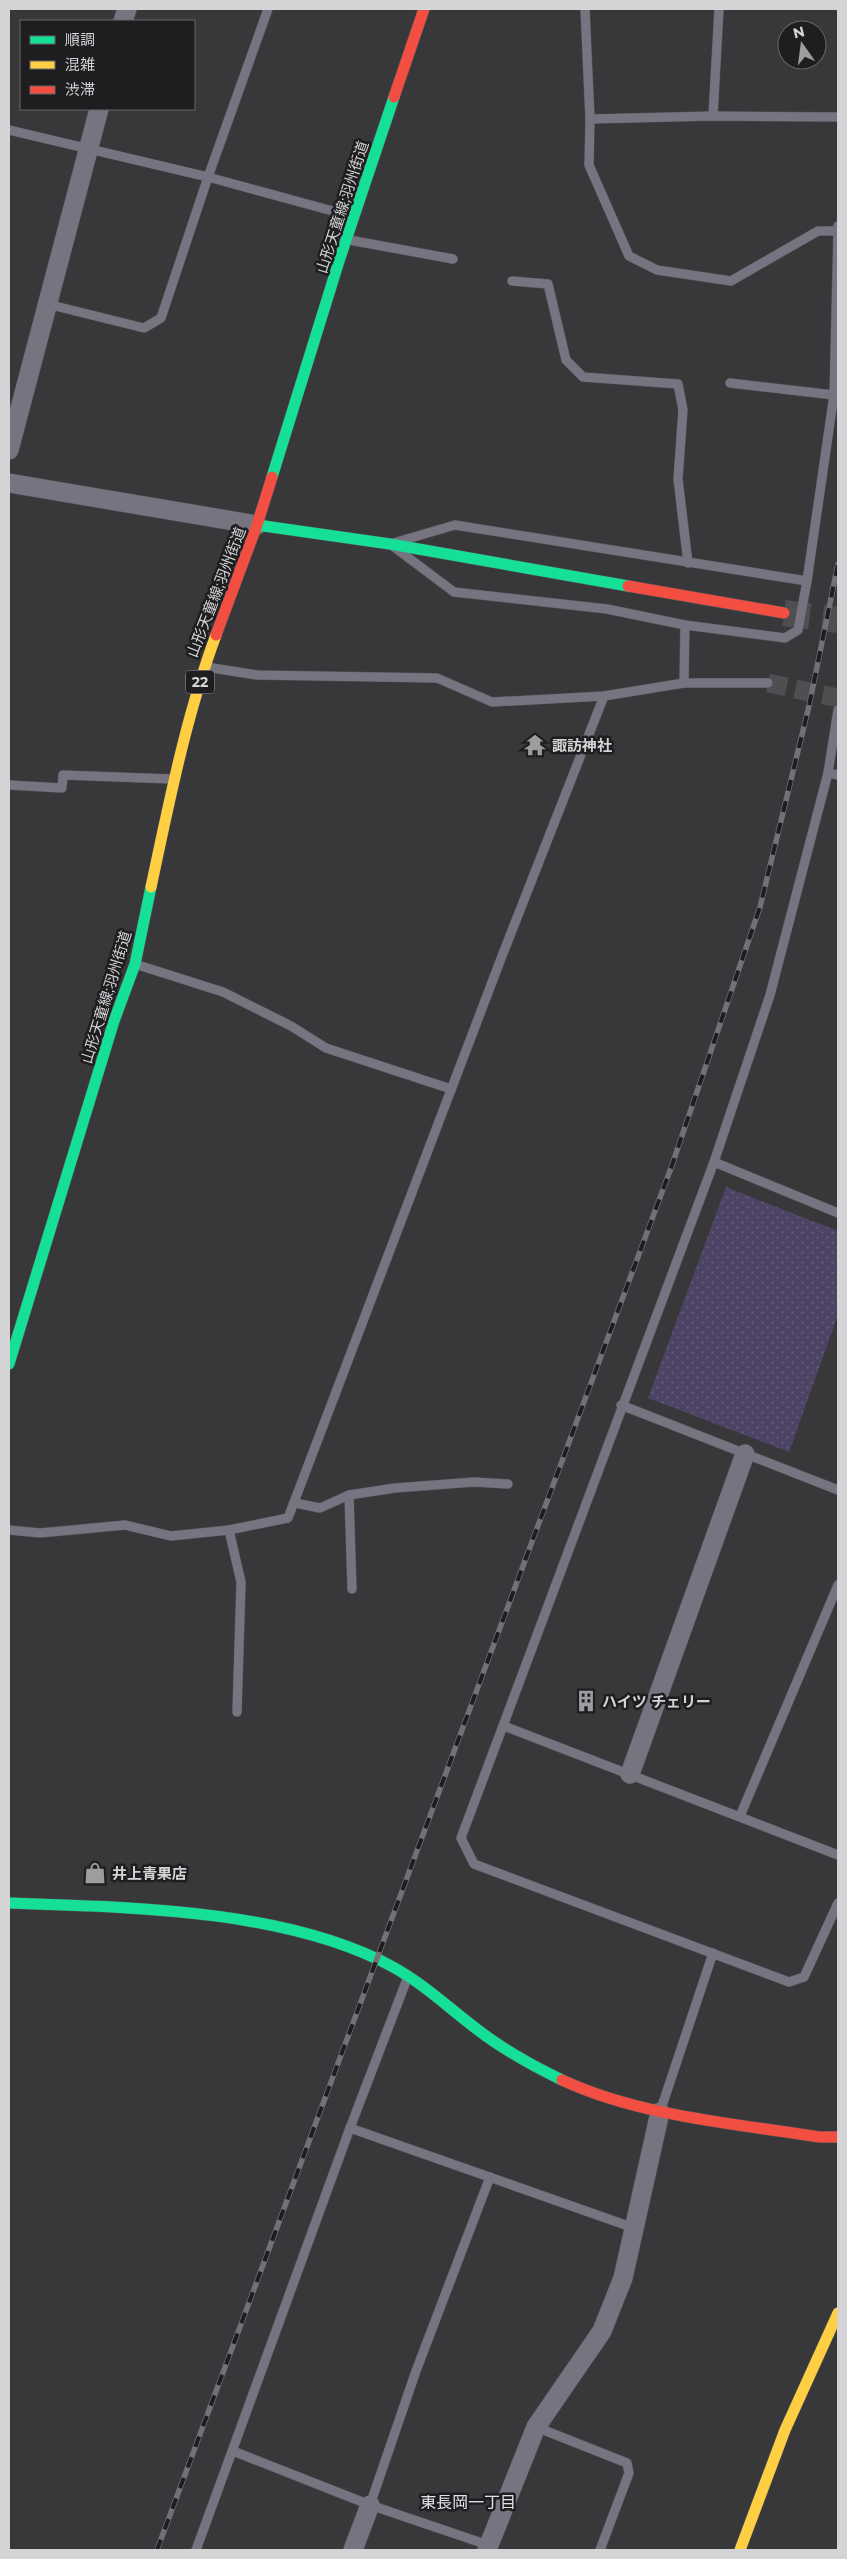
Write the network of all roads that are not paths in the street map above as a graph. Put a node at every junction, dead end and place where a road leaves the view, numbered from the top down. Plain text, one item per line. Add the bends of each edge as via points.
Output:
1 (268, 9) edge
2 (424, 9) edge
3 (585, 9) edge
4 (719, 9) edge
5 (99, 110) edge
6 (713, 116) junction
7 (838, 117) edge
8 (590, 119) junction
9 (9, 130) edge
10 (88, 149) junction
11 (208, 178) junction
12 (354, 216) junction
13 (838, 226) edge
14 (838, 231) edge
15 (346, 240) junction
16 (453, 259) dead end
17 (512, 281) dead end
18 (47, 304) junction
19 (730, 383) dead end
20 (834, 395) junction
21 (9, 450) edge
22 (9, 482) edge
23 (257, 525) junction
24 (390, 544) junction
25 (688, 562) junction
26 (807, 581) junction
27 (784, 613) tunnel mouth
28 (685, 625) junction
29 (204, 667) junction
30 (684, 683) junction
31 (768, 684) tunnel mouth
32 (604, 696) junction
33 (838, 710) edge
34 (828, 773) junction
35 (838, 775) edge
36 (175, 779) junction
37 (9, 785) edge
38 (135, 964) junction
39 (451, 1089) junction
40 (714, 1162) junction
41 (838, 1213) edge
42 (10, 1357) edge
43 (621, 1405) junction
44 (745, 1454) junction
45 (508, 1484) dead end
46 (838, 1490) edge
47 (350, 1494) junction
48 (295, 1503) junction
49 (9, 1530) edge
50 (229, 1530) junction
51 (838, 1585) edge
52 (352, 1589) dead end
53 (237, 1712) dead end
54 (504, 1726) junction
55 (630, 1774) junction
56 (740, 1816) junction
57 (838, 1855) edge
58 (9, 1903) edge
59 (838, 1904) edge
60 (713, 1953) junction
61 (408, 1976) junction
62 (660, 2112) junction
63 (350, 2128) junction
64 (838, 2137) edge
65 (490, 2177) junction
66 (634, 2228) junction
67 (838, 2313) edge
68 (536, 2427) junction
69 (233, 2451) junction
70 (370, 2505) junction
71 (488, 2548) edge
72 (196, 2550) edge
73 (353, 2550) edge
74 (600, 2550) edge
75 (740, 2550) edge

1 - 11 lane
2 - 12 street, 山形天童線;羽州街道 / 22
3 - 8 lane
4 - 6 lane
5 - 10 street
6 - 7 lane
6 - 8 lane
8 - 14 lane via 589,165 629,256 657,270 731,281 818,231
9 - 10 lane
10 - 11 lane
10 - 18 street
11 - 12 lane
11 - 18 lane via 162,318 144,328
12 - 15 street, 山形天童線;羽州街道 / 22
13 - 14 lane
14 - 20 lane
15 - 16 lane
15 - 23 street, 山形天童線;羽州街道 / 22
17 - 25 lane via 548,284 566,360 583,377 678,384 683,410 678,479
18 - 21 street
19 - 20 lane
20 - 26 lane
22 - 23 street
23 - 24 street
23 - 29 street, 山形天童線;羽州街道 / 22
24 - 25 lane via 455,525
24 - 27 street
24 - 28 lane via 454,592 607,609
25 - 26 lane
26 - 28 lane via 798,630 785,638
28 - 30 lane
29 - 32 lane via 257,675 438,678 492,702
29 - 36 street, 山形天童線;羽州街道 / 22
30 - 31 lane
30 - 32 lane
32 - 39 lane
33 - 34 lane
34 - 35 lane
34 - 40 lane via 770,995
36 - 37 lane via 63,775 62,788
36 - 38 street, 山形天童線;羽州街道 / 22
38 - 39 lane via 223,992 291,1026 326,1048
38 - 42 street, 山形天童線;羽州街道 / 22 via 114,1021
39 - 48 lane
40 - 41 lane
40 - 43 lane
43 - 44 lane
43 - 54 lane
44 - 46 lane
44 - 55 street
45 - 47 lane via 474,1482
47 - 48 lane via 320,1508
47 - 52 lane
48 - 50 lane via 288,1518
49 - 50 lane via 40,1533 125,1525 171,1536
50 - 53 lane via 241,1582
51 - 56 lane
54 - 55 lane
54 - 60 lane via 461,1838 474,1864
55 - 56 lane
56 - 57 lane
58 - 61 street via 119,1906 266,1926 322,1939 376,1959
59 - 60 lane via 804,1977 789,1982
60 - 62 lane
61 - 62 street via 511,2052 585,2090
61 - 63 lane
62 - 64 street via 820,2137
62 - 66 street
63 - 65 lane
63 - 69 lane
65 - 66 lane
65 - 70 lane via 416,2371
66 - 68 street via 624,2278 602,2331
67 - 75 street via 769,2467
68 - 71 street
68 - 74 lane via 627,2463 629,2473
69 - 70 lane
69 - 72 lane
70 - 71 lane
70 - 73 street

